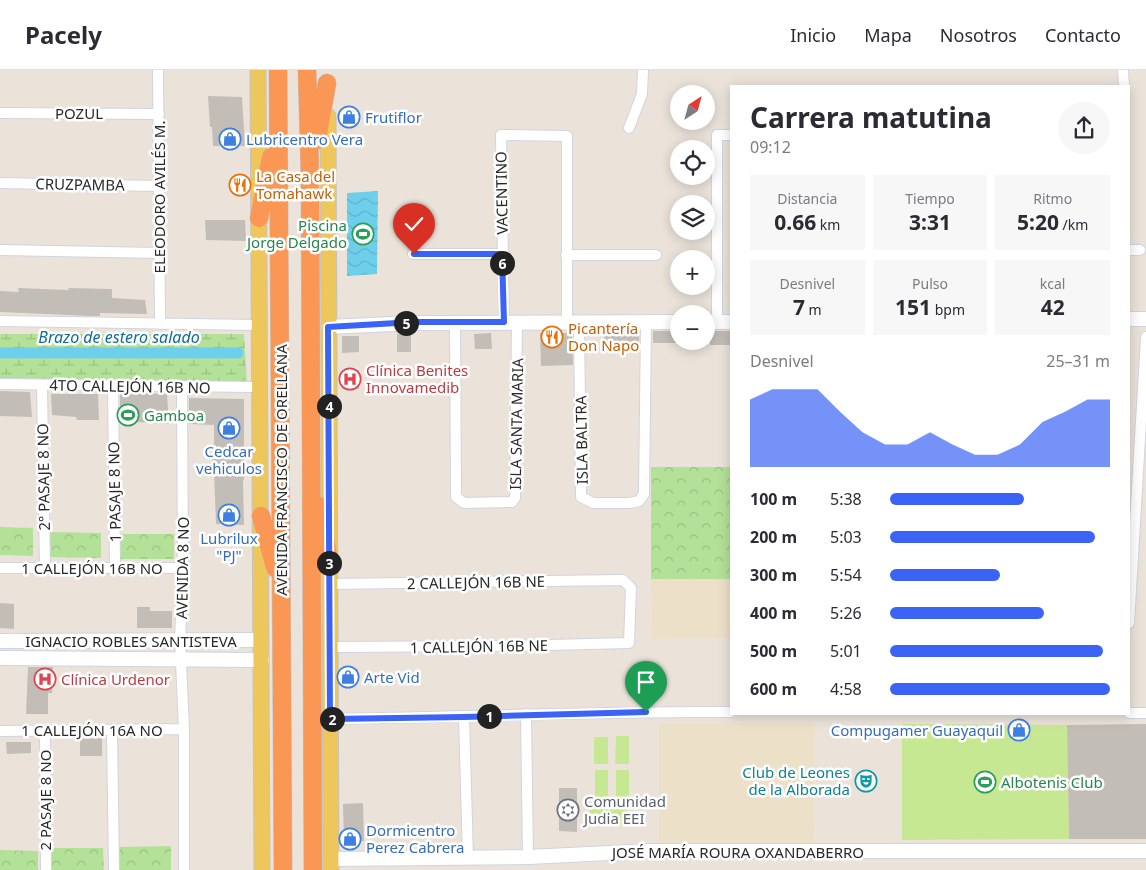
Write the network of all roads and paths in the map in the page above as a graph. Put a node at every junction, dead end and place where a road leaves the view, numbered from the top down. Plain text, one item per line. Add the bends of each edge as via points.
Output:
1 (158, 70) edge
2 (258, 70) edge
3 (278, 70) edge
4 (307, 70) edge
5 (643, 70) edge
6 (1123, 70) edge
7 (327, 76) edge
8 (1124, 85) edge
9 (0, 113) edge
10 (159, 114) junction
11 (278, 123) junction
12 (629, 128) dead end
13 (730, 135) edge
14 (310, 174) junction
15 (0, 183) edge
16 (160, 186) junction
17 (259, 218) junction
18 (0, 250) edge
19 (1130, 250) edge
20 (1140, 250) dead end
21 (159, 253) junction
22 (414, 254) dead end
23 (502, 254) junction
24 (566, 255) junction
25 (656, 255) dead end
26 (712, 305) edge
27 (1146, 319) edge
28 (1130, 320) edge
29 (0, 321) edge
30 (455, 322) junction
31 (511, 322) junction
32 (573, 322) junction
33 (646, 322) junction
34 (670, 322) edge
35 (715, 322) edge
36 (730, 322) edge
37 (160, 324) junction
38 (260, 325) junction
39 (328, 327) junction
40 (1146, 337) edge
41 (0, 384) edge
42 (42, 385) junction
43 (113, 386) junction
44 (182, 386) junction
45 (260, 387) junction
46 (311, 454) junction
47 (261, 516) junction
48 (329, 562) junction
49 (0, 568) edge
50 (45, 568) junction
51 (115, 568) junction
52 (183, 568) junction
53 (1130, 573) edge
54 (330, 584) junction
55 (282, 592) junction
56 (180, 640) junction
57 (262, 640) junction
58 (0, 641) edge
59 (629, 643) joint
60 (330, 647) junction
61 (0, 658) edge
62 (182, 660) junction
63 (262, 660) junction
64 (730, 712) edge
65 (1130, 713) edge
66 (1146, 713) edge
67 (526, 714) junction
68 (464, 717) junction
69 (330, 719) junction
70 (46, 730) junction
71 (112, 730) junction
72 (184, 730) junction
73 (0, 731) edge
74 (1146, 851) edge
75 (528, 857) junction
76 (468, 858) junction
77 (331, 864) edge
78 (46, 870) edge
79 (114, 870) edge
80 (184, 870) edge
81 (262, 870) edge
82 (283, 870) edge
83 (313, 870) edge

1 - 10 street, ELEODORO AVILÉS M.
2 - 17 main road, AVENIDA FRANCISCO DE ORELLANA
3 - 11 highway, AVENIDA FRANCISCO DE ORELLANA
4 - 14 highway, AVENIDA FRANCISCO DE ORELLANA
5 - 12 street via 642,94
6 - 8 street
7 - 14 highway
7 - 39 main road
9 - 10 street, POZUL
10 - 16 street, ELEODORO AVILÉS M.
11 - 17 highway
11 - 55 highway, AVENIDA FRANCISCO DE ORELLANA
13 - 26 street via 717,135
14 - 46 highway, AVENIDA FRANCISCO DE ORELLANA
15 - 16 street, CRUZPAMBA
16 - 21 street, ELEODORO AVILÉS M.
17 - 38 main road, AVENIDA FRANCISCO DE ORELLANA
18 - 21 street
19 - 20 street
21 - 37 street, ELEODORO AVILÉS M.
22 - 23 street
23 - 24 street, VACENTINO via 500,135 567,136
23 - 31 street, VACENTINO
24 - 25 street
24 - 32 street, VACENTINO
27 - 28 street
29 - 37 street
30 - 31 street
30 - 31 street, ISLA SANTA MARIA via 456,496 464,503 512,502 515,498
30 - 39 street
31 - 32 street
32 - 33 street
32 - 33 street, ISLA BALTRA via 581,497 593,503 630,503 639,501 644,494
33 - 34 street
35 - 36 street
37 - 38 street
38 - 45 main road, AVENIDA FRANCISCO DE ORELLANA
39 - 48 main road
40 - 53 street
41 - 42 street, 4TO CALLEJÓN 16B NO
42 - 43 street, 4TO CALLEJÓN 16B NO
42 - 50 street, 2° PASAJE 8 NO
43 - 44 street, 4TO CALLEJÓN 16B NO
43 - 51 street, 1 PASAJE 8 NO
44 - 45 street, 4TO CALLEJÓN 16B NO
44 - 52 street, AVENIDA 8 NO
45 - 47 main road, AVENIDA FRANCISCO DE ORELLANA
46 - 48 highway
46 - 83 highway, AVENIDA FRANCISCO DE ORELLANA
47 - 55 highway
47 - 57 main road, AVENIDA FRANCISCO DE ORELLANA
48 - 54 main road
49 - 50 street, 1 CALLEJÓN 16B NO
50 - 51 street, 1 CALLEJÓN 16B NO
51 - 52 street, 1 CALLEJÓN 16B NO
52 - 56 street, AVENIDA 8 NO
54 - 59 street, 2 CALLEJÓN 16B NE via 622,580 630,588
54 - 60 main road
55 - 82 highway, AVENIDA FRANCISCO DE ORELLANA
56 - 57 street, IGNACIO ROBLES SANTISTEVA
56 - 58 street, IGNACIO ROBLES SANTISTEVA
56 - 62 street, AVENIDA 8 NO
57 - 63 main road, AVENIDA FRANCISCO DE ORELLANA
59 - 60 street, 1 CALLEJÓN 16B NE
60 - 69 main road
61 - 62 street, IGNACIO ROBLES SANTISTEVA
62 - 63 street, IGNACIO ROBLES SANTISTEVA
62 - 72 street, AVENIDA 8 NO
63 - 81 main road, AVENIDA FRANCISCO DE ORELLANA
64 - 67 street
65 - 66 street
67 - 68 street
67 - 75 street
68 - 69 street
68 - 76 street
69 - 77 main road
70 - 71 street, 1 CALLEJÓN 16A NO
70 - 73 street, 1 CALLEJÓN 16A NO
70 - 78 street, 2 PASAJE 8 NO
71 - 72 street, 1 CALLEJÓN 16A NO
71 - 79 street
72 - 80 street, AVENIDA 8 NO
74 - 75 street, JOSÉ MARÍA ROURA OXANDABERRO via 651,851
75 - 76 street, JOSÉ MARÍA ROURA OXANDABERRO
76 - 77 street, JOSÉ MARÍA ROURA OXANDABERRO

